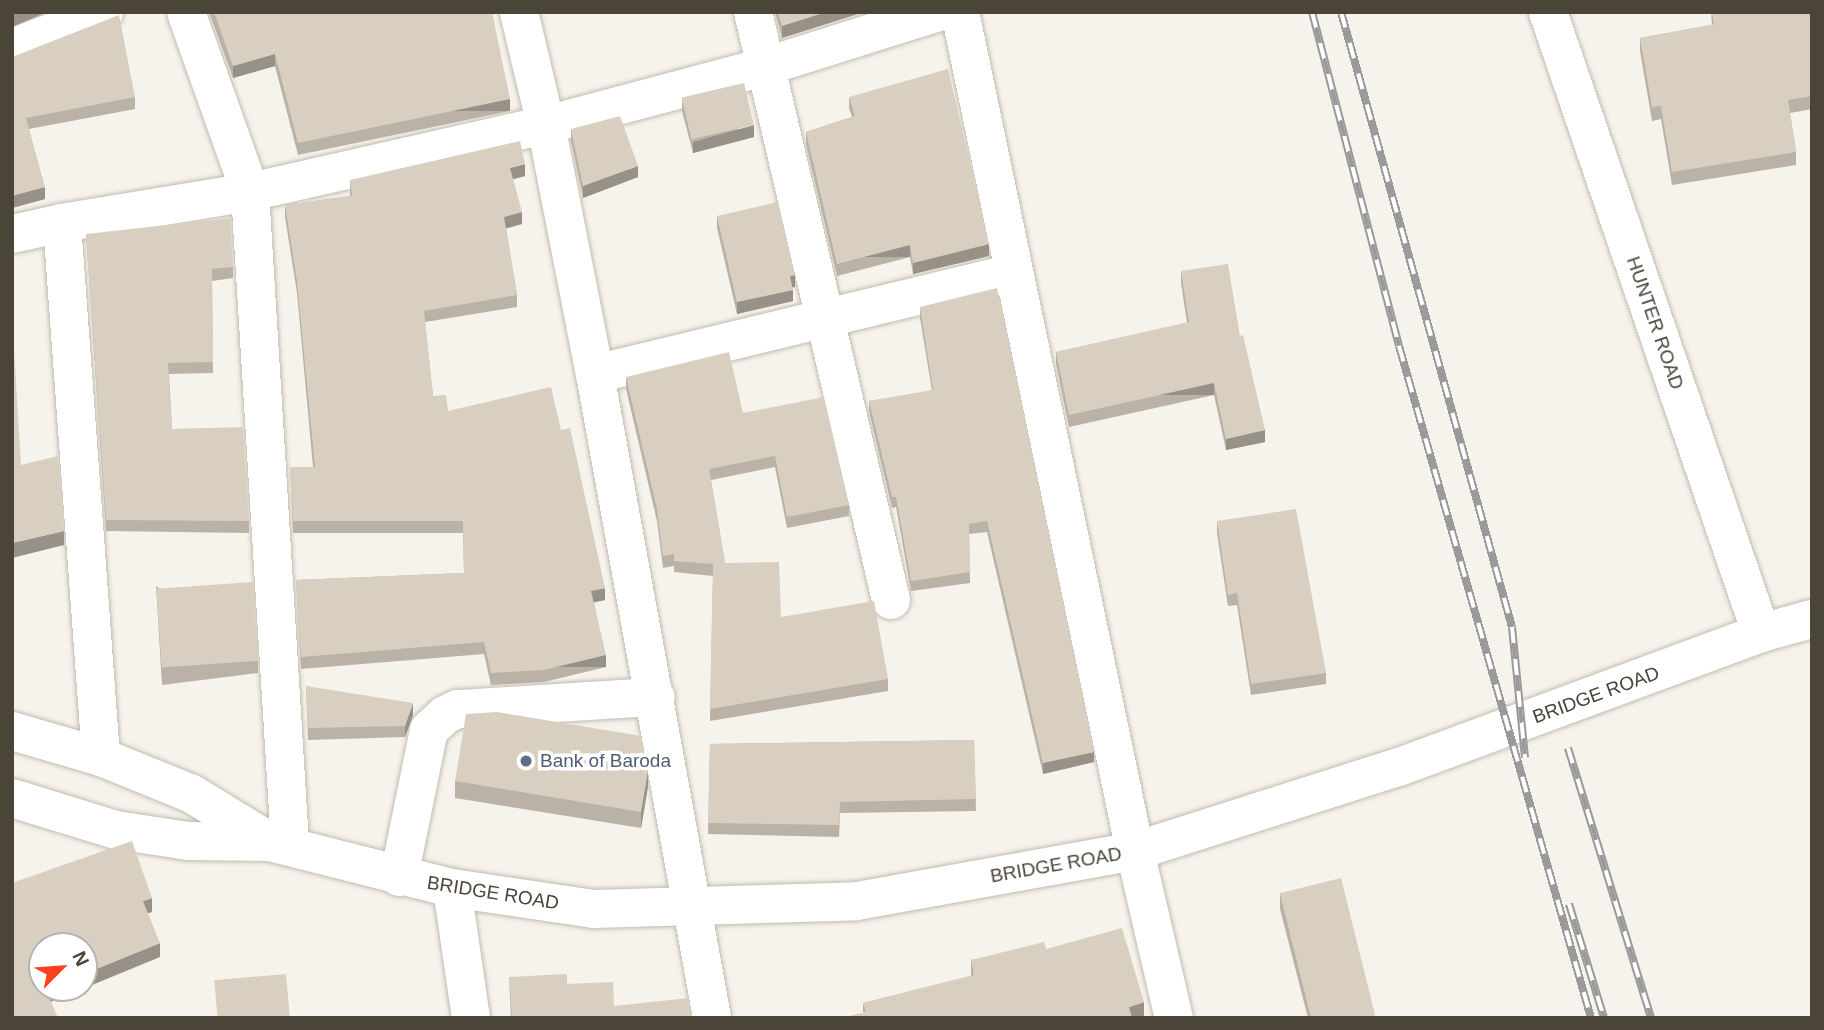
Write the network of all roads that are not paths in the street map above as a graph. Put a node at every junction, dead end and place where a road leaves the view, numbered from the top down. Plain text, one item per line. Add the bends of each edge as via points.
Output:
1 (104, 12) edge
2 (186, 12) edge
3 (519, 12) edge
4 (753, 12) edge
5 (938, 12) edge
6 (960, 12) edge
7 (1548, 12) edge
8 (12, 48) edge
9 (764, 67) junction
10 (546, 125) junction
11 (250, 192) junction
12 (62, 223) junction
13 (12, 234) edge
14 (1012, 273) junction
15 (822, 318) junction
16 (595, 374) junction
17 (891, 600) dead end
18 (1812, 619) edge
19 (1761, 633) junction
20 (656, 697) junction
21 (12, 731) edge
22 (101, 757) junction
23 (12, 798) edge
24 (280, 844) junction
25 (1135, 851) junction
26 (398, 877) junction
27 (452, 888) junction
28 (694, 906) junction
29 (471, 1018) edge
30 (712, 1018) edge
31 (1174, 1018) edge

1 - 8 street
2 - 11 street
3 - 10 street
4 - 9 street
5 - 9 street
6 - 14 street
7 - 19 street, HUNTER ROAD
9 - 10 street
9 - 15 street
10 - 11 street
10 - 16 street
11 - 12 street
11 - 24 street
12 - 13 street
12 - 22 street
14 - 15 street
14 - 25 street
15 - 16 street
15 - 17 street
16 - 20 street
18 - 19 street, BRIDGE ROAD
19 - 25 street, BRIDGE ROAD via 1399,767
20 - 26 street via 458,709 445,715 429,730
20 - 28 street
21 - 22 street, BRIDGE ROAD
22 - 24 street, BRIDGE ROAD via 192,794
23 - 24 street, BRIDGE ROAD via 116,830 188,841
24 - 26 street, BRIDGE ROAD
25 - 28 street, BRIDGE ROAD via 857,901
25 - 31 street
26 - 27 street, BRIDGE ROAD
27 - 28 street, BRIDGE ROAD via 595,909
27 - 29 street
28 - 30 street

